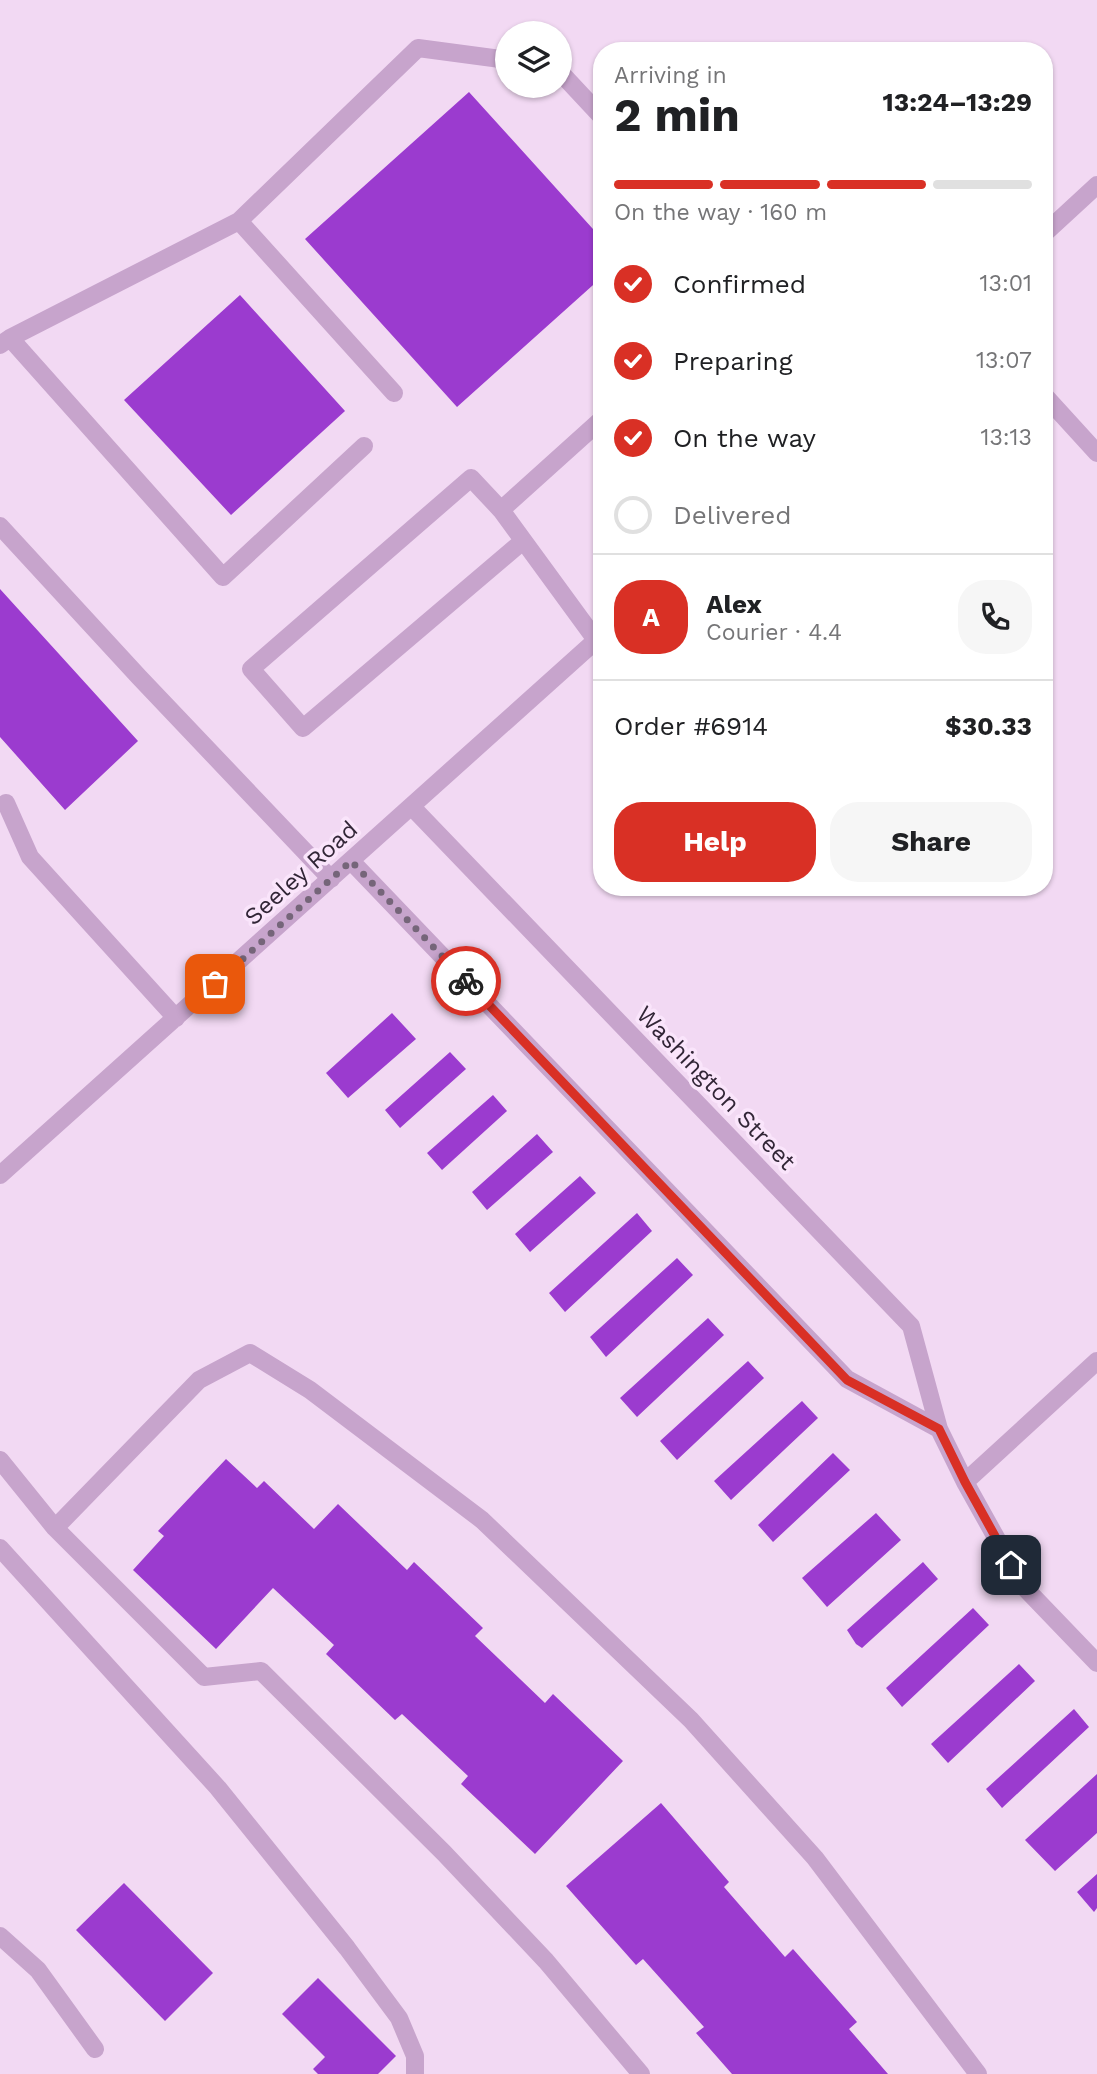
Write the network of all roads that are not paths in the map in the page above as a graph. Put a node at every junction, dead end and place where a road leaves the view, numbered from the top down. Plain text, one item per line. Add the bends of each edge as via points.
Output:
1 (495, 59) edge
2 (572, 85) edge
3 (593, 107) edge
4 (1097, 186) edge
5 (239, 221) junction
6 (1053, 226) edge
7 (5, 342) edge
8 (394, 393) dead end
9 (1053, 405) edge
10 (593, 427) edge
11 (364, 446) dead end
12 (1097, 453) edge
13 (501, 510) junction
14 (0, 526) edge
15 (523, 541) junction
16 (593, 630) edge
17 (593, 643) edge
18 (6, 803) dead end
19 (412, 807) junction
20 (351, 861) junction
21 (331, 879) junction
22 (176, 1018) junction
23 (0, 1175) edge
24 (1097, 1361) edge
25 (939, 1429) junction
26 (0, 1460) edge
27 (965, 1482) junction
28 (55, 1528) junction
29 (0, 1548) edge
30 (1097, 1664) edge
31 (0, 1936) edge
32 (95, 2049) dead end
33 (415, 2074) edge
34 (641, 2074) edge
35 (978, 2074) edge

1 - 5 street via 418,48
2 - 3 street
4 - 6 street
5 - 7 street
5 - 8 street
7 - 11 street via 223,576
9 - 12 street
10 - 13 street
13 - 15 street
13 - 15 street via 471,478 251,669 303,728
14 - 21 street
15 - 16 street
17 - 19 street, Seeley Road
18 - 22 street via 30,857
19 - 20 street, Seeley Road
19 - 25 street, Washington Street via 911,1326
20 - 21 street, Seeley Road
20 - 25 street via 847,1380
21 - 22 street, Seeley Road
22 - 23 street, Seeley Road
24 - 27 street
25 - 27 street, Washington Street
26 - 28 street
27 - 30 street, Washington Street via 1023,1586
28 - 34 street via 204,1677 261,1671 546,1961
28 - 35 street via 199,1380 250,1353 310,1390 482,1520 691,1720 815,1858
29 - 33 street via 218,1788 347,1948 399,2018 415,2056
31 - 32 street via 38,1970

